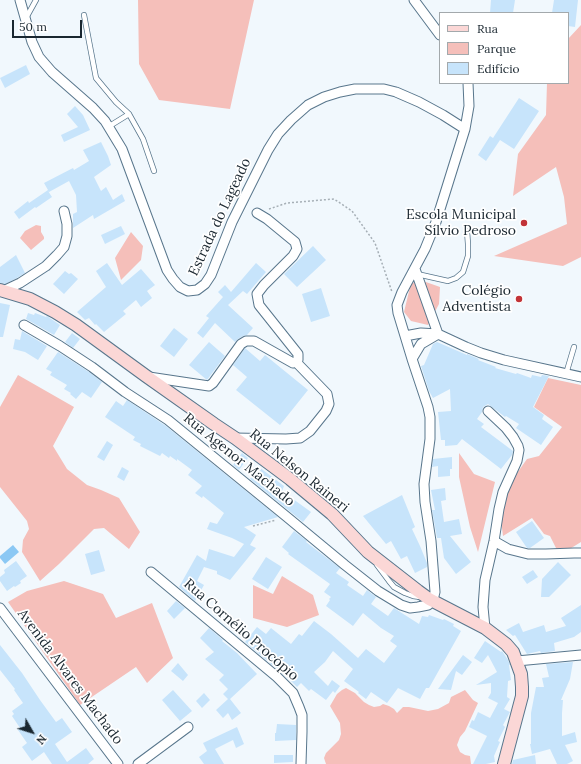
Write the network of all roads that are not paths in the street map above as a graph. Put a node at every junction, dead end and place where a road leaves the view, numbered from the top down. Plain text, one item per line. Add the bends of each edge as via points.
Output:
1 (20, 0) edge
2 (36, 0) edge
3 (414, 0) edge
4 (84, 15) dead end
5 (25, 20) junction
6 (439, 34) edge
7 (468, 84) edge
8 (129, 114) junction
9 (108, 127) junction
10 (464, 129) junction
11 (154, 171) dead end
12 (64, 211) dead end
13 (257, 213) road end
14 (467, 231) dead end
15 (416, 271) junction
16 (2, 291) edge
17 (24, 325) dead end
18 (438, 334) junction
19 (405, 336) junction
20 (574, 347) dead end
21 (412, 359) junction
22 (296, 362) junction
23 (566, 374) junction
24 (146, 376) junction
25 (581, 377) edge
26 (488, 411) dead end
27 (235, 438) junction
28 (494, 541) junction
29 (581, 553) edge
30 (151, 572) dead end
31 (431, 599) junction
32 (0, 608) edge
33 (485, 628) junction
34 (581, 655) edge
35 (517, 661) junction
36 (188, 727) dead end
37 (118, 764) edge
38 (138, 764) edge
39 (301, 764) edge
40 (504, 764) edge

1 - 5 street, Estrada do Lageado
2 - 5 lane
3 - 6 street
4 - 8 lane via 96,78
5 - 9 street, Estrada do Lageado via 39,57 93,108
7 - 10 street via 469,106
8 - 9 lane
8 - 11 lane via 143,139
9 - 10 street, Estrada do Lageado via 122,149 167,270 180,287 188,291 197,290 211,275 232,222 268,150 286,124 308,105 324,97 355,89 384,90 419,102
10 - 15 street via 433,229
12 - 16 street via 67,236 64,247 46,266
13 - 22 street via 295,242 297,249 257,294 259,305 298,354
14 - 15 lane via 468,256 463,272 456,278 448,281
15 - 18 street
15 - 19 street via 402,292 397,306
16 - 24 main road, Rua Nelson Raineri via 30,299 55,312
17 - 31 street, Rua Agenor Machado via 92,367 168,420 378,591 410,608 428,605
18 - 19 street via 421,333
18 - 21 street via 422,344
18 - 23 street via 504,360
19 - 21 street
20 - 23 lane
21 - 31 street via 430,417 424,484 435,587 435,596
22 - 24 street via 293,363 254,341 246,341 209,386
22 - 27 street via 327,394 330,404 310,431 300,438 286,440
23 - 25 street
24 - 27 main road, Rua Nelson Raineri
26 - 28 street via 513,436 520,450 503,492
27 - 31 main road, Rua Nelson Raineri via 332,514 368,552
28 - 29 street via 508,549 528,554
28 - 33 street via 485,580
30 - 39 street, Rua Cornélio Procópio via 293,693 302,715
31 - 33 main road, Rua Nelson Raineri
32 - 37 street, Avenida Alvares Machado
33 - 35 main road, Rua Nelson Raineri via 506,644
34 - 35 street
35 - 40 main road, Rua Nelson Raineri via 522,696
36 - 38 street

